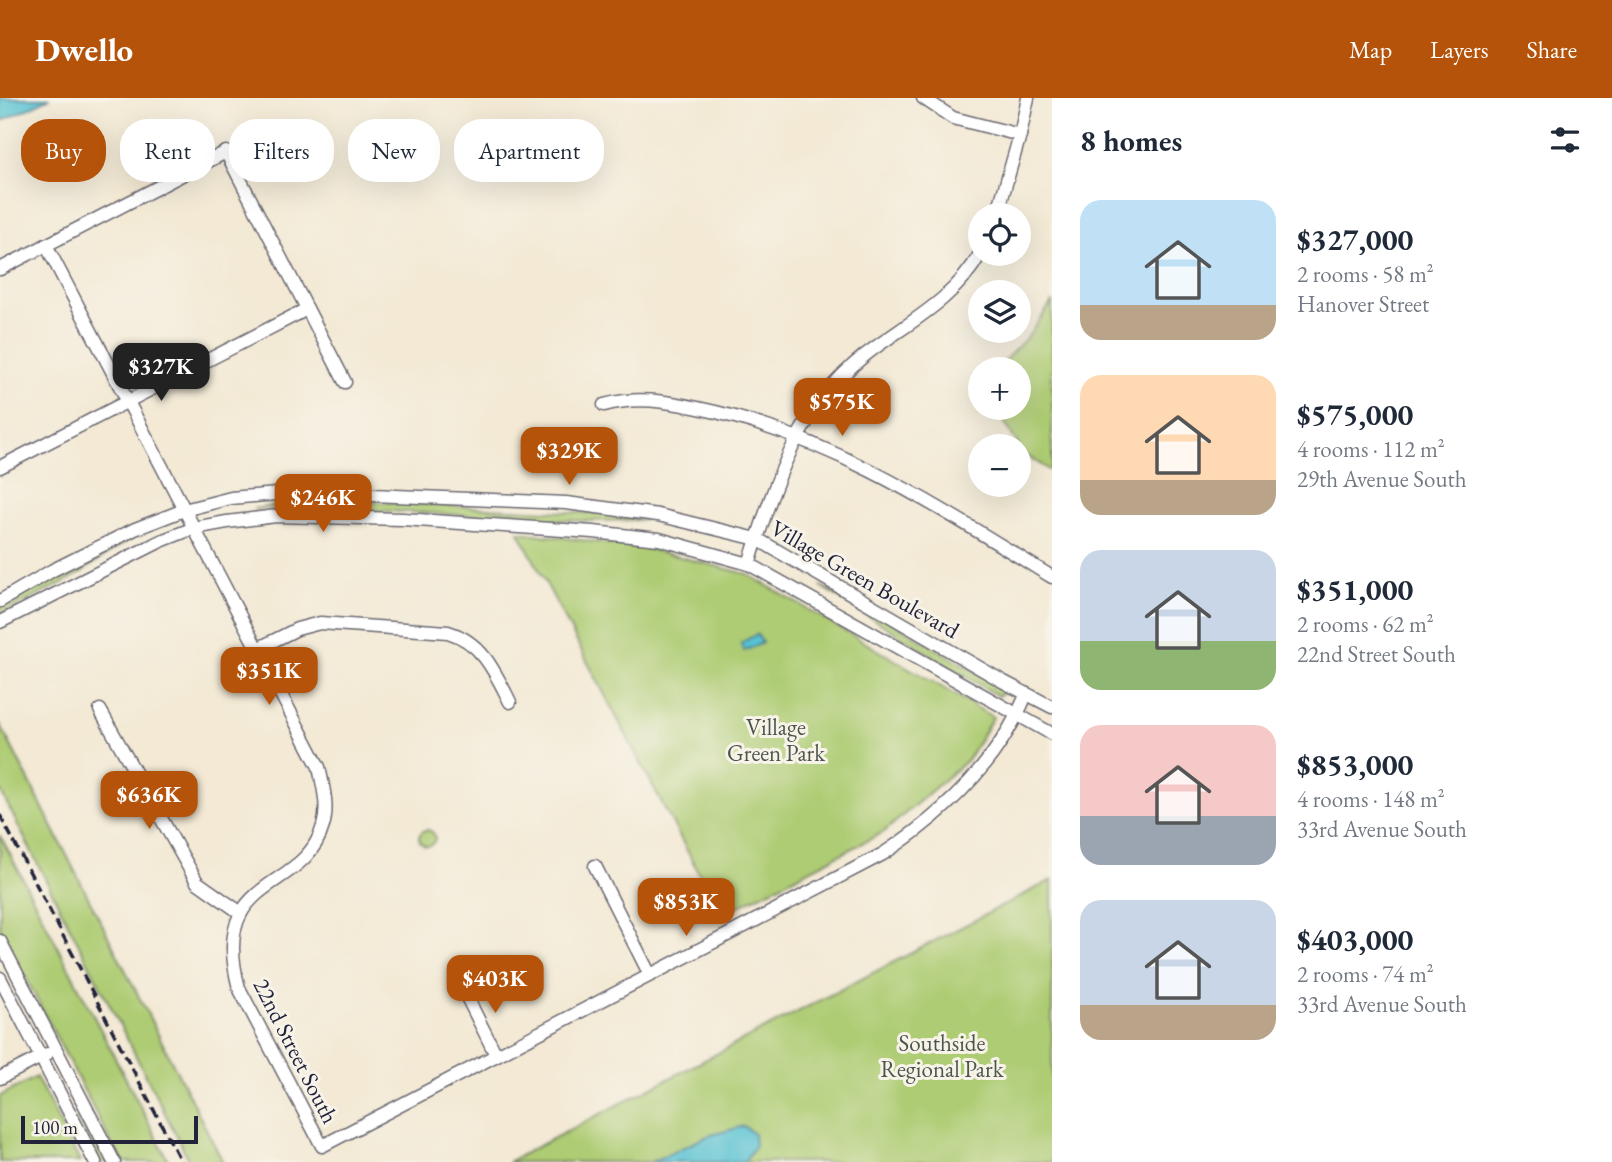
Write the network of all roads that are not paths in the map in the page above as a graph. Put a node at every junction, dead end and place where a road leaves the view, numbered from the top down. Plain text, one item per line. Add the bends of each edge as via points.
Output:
1 (923, 98) edge
2 (1028, 98) edge
3 (1020, 135) junction
4 (1000, 203) edge
5 (46, 245) junction
6 (971, 266) edge
7 (0, 269) edge
8 (307, 309) junction
9 (345, 382) dead end
10 (128, 402) junction
11 (604, 405) dead end
12 (795, 437) junction
13 (0, 467) edge
14 (184, 510) junction
15 (194, 528) junction
16 (757, 540) junction
17 (749, 564) junction
18 (1052, 577) edge
19 (0, 601) edge
20 (0, 622) edge
21 (257, 649) junction
22 (1026, 695) junction
23 (510, 702) dead end
24 (1052, 707) edge
25 (100, 710) dead end
26 (1017, 716) junction
27 (1052, 734) edge
28 (594, 866) dead end
29 (241, 912) junction
30 (0, 941) edge
31 (650, 975) junction
32 (0, 978) edge
33 (463, 989) dead end
34 (57, 1050) junction
35 (496, 1055) junction
36 (41, 1058) junction
37 (0, 1078) edge
38 (95, 1162) edge
39 (114, 1162) edge

1 - 3 street via 953,118
2 - 3 street
3 - 4 street
5 - 7 street
5 - 8 street via 226,152
5 - 10 street, 22nd Street South
6 - 12 street via 931,309 839,378
8 - 9 street
8 - 10 street
10 - 13 street
10 - 14 street, 22nd Street South
11 - 12 street via 630,399 669,402 737,417
12 - 16 street
12 - 18 street via 903,486
14 - 15 street, 22nd Street South
14 - 16 street, Village Green Boulevard via 232,498 298,492 566,503 658,515
14 - 19 street, Village Green Boulevard via 123,535
15 - 17 street, Village Green Boulevard via 276,516 404,519 659,539
15 - 20 street, Village Green Boulevard
15 - 21 street, 22nd Street South
16 - 17 street
16 - 22 street, Village Green Boulevard
17 - 26 street, Village Green Boulevard via 908,650
21 - 23 street via 320,623 448,632 476,646
21 - 29 street, 22nd Street South via 319,767 326,796 323,826 309,852 263,886
22 - 24 street, Village Green Boulevard
22 - 26 street
25 - 29 street via 197,882
26 - 27 street, Village Green Boulevard
26 - 31 street via 967,785 912,835
28 - 31 street
29 - 35 street, 22nd Street South via 232,961 239,988 322,1146
30 - 34 street
31 - 35 street
32 - 36 street
33 - 35 street
34 - 36 street
34 - 39 street
36 - 37 street
36 - 38 street

